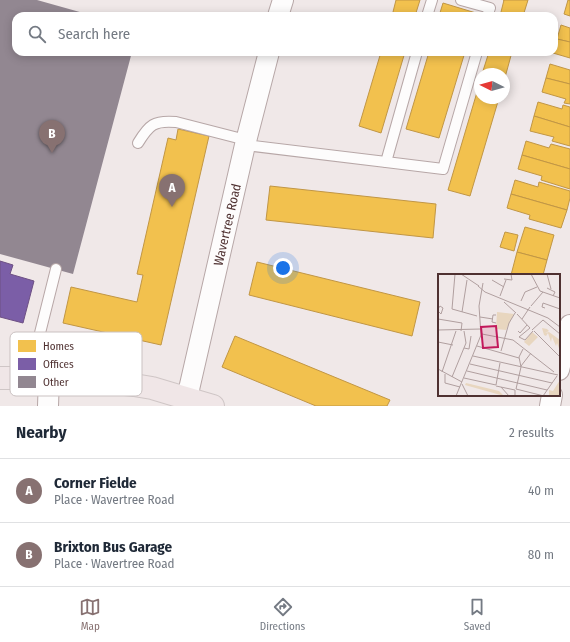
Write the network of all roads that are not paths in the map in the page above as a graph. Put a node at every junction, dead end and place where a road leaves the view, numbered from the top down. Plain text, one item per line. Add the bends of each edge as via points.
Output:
1 (283, 0) edge
2 (432, 0) edge
3 (461, 0) edge
4 (279, 12) edge
5 (428, 12) edge
6 (488, 12) edge
7 (268, 56) edge
8 (416, 56) edge
9 (476, 56) edge
10 (245, 142) junction
11 (138, 143) dead end
12 (386, 162) junction
13 (56, 269) dead end
14 (570, 325) edge
15 (40, 332) edge
16 (560, 366) edge
17 (0, 378) edge
18 (10, 378) edge
19 (142, 386) edge
20 (46, 396) edge
21 (552, 396) edge
22 (188, 398) junction
23 (48, 406) edge
24 (213, 406) edge
25 (550, 406) edge

1 - 4 street
2 - 5 lane
3 - 6 lane via 490,8
7 - 10 street, Wavertree Road
8 - 12 lane
9 - 12 lane via 442,170
10 - 11 lane via 165,121 150,126
10 - 12 lane
10 - 22 street, Wavertree Road
13 - 15 lane
14 - 16 street
17 - 18 highway
19 - 22 highway
20 - 23 street
21 - 25 street
22 - 24 highway

